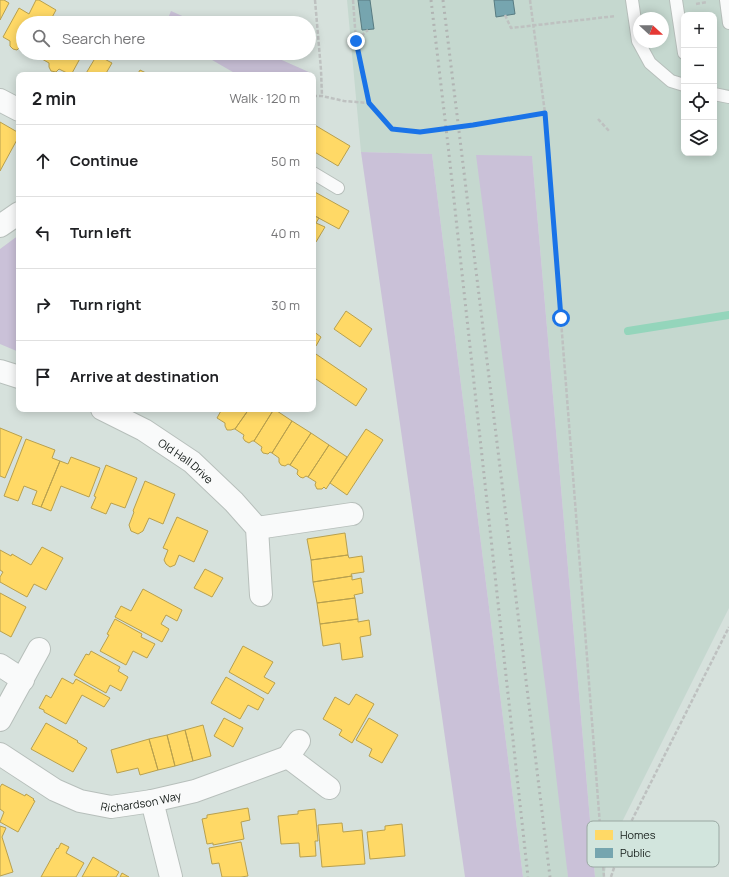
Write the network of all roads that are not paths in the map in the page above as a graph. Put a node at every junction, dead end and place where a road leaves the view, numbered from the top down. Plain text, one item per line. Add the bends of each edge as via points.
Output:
1 (632, 0) edge
2 (676, 0) edge
3 (726, 0) edge
4 (729, 23) edge
5 (683, 48) edge
6 (681, 84) edge
7 (717, 95) edge
8 (729, 97) edge
9 (0, 100) edge
10 (16, 108) edge
11 (316, 175) edge
12 (338, 188) dead end
13 (16, 215) edge
14 (0, 226) edge
15 (0, 371) edge
16 (16, 376) edge
17 (108, 412) edge
18 (352, 514) dead end
19 (257, 528) junction
20 (261, 595) dead end
21 (39, 649) dead end
22 (0, 665) edge
23 (22, 680) junction
24 (0, 720) edge
25 (0, 754) edge
26 (329, 788) dead end
27 (152, 801) junction
28 (171, 877) edge

1 - 6 lane via 638,41 650,63 670,81
2 - 5 lane
3 - 4 lane
7 - 8 lane
9 - 10 street
11 - 12 lane
13 - 14 street
15 - 16 street
17 - 19 street, Old Hall Drive via 144,430 192,462
18 - 19 street
19 - 20 street
21 - 23 street
22 - 23 street
23 - 24 street
25 - 27 street, Richardson Way via 55,790 80,801 111,807
26 - 27 street, Richardson Way via 294,749 195,791
27 - 28 street

